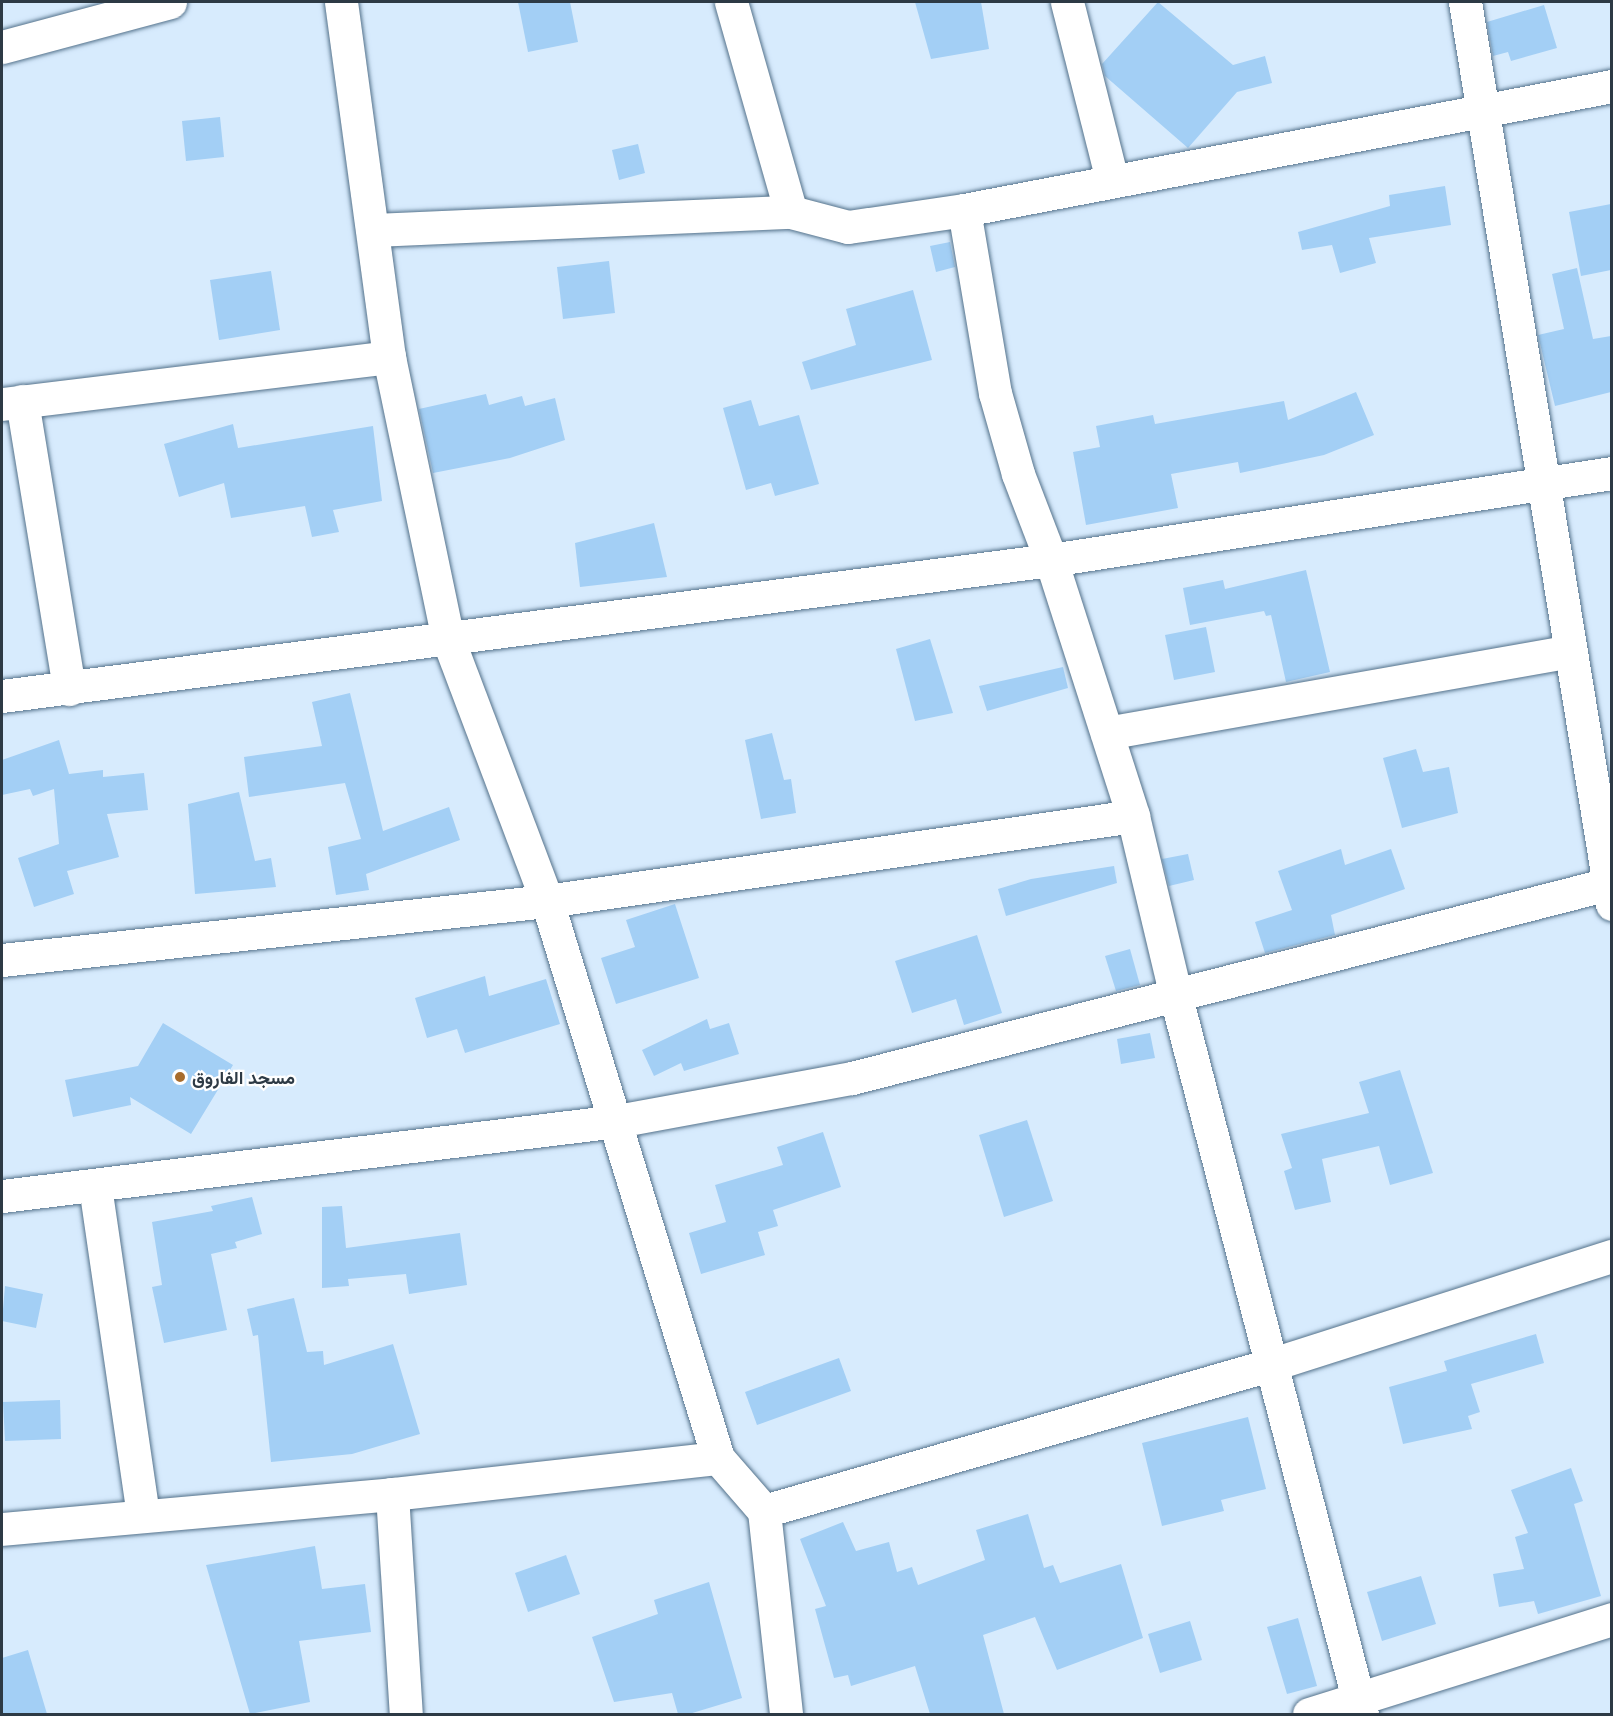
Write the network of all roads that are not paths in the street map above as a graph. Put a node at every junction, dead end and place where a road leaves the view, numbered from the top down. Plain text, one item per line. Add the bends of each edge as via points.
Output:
1 (170, 2) edge
2 (341, 2) edge
3 (731, 2) edge
4 (1067, 2) edge
5 (1465, 2) edge
6 (2, 47) edge
7 (1611, 86) edge
8 (1485, 110) junction
9 (1112, 180) junction
10 (964, 210) junction
11 (791, 212) junction
12 (374, 230) junction
13 (389, 357) junction
14 (12, 403) edge
15 (1611, 474) edge
16 (1542, 487) junction
17 (1051, 560) junction
18 (448, 639) junction
19 (1568, 652) junction
20 (69, 688) junction
21 (2, 696) edge
22 (1107, 733) junction
23 (1133, 816) junction
24 (1610, 890) edge
25 (547, 901) junction
26 (2, 960) edge
27 (1176, 997) junction
28 (617, 1121) junction
29 (94, 1186) junction
30 (2, 1196) edge
31 (1611, 1256) edge
32 (1272, 1364) junction
33 (718, 1458) junction
34 (392, 1494) junction
35 (764, 1511) junction
36 (143, 1516) junction
37 (2, 1529) edge
38 (1611, 1619) edge
39 (1361, 1708) edge
40 (406, 1714) edge
41 (786, 1714) edge
42 (1309, 1714) edge

1 - 6 street
2 - 12 street
3 - 11 street
4 - 9 street
5 - 8 street
7 - 8 street
8 - 9 street
8 - 16 street
9 - 10 street
10 - 11 street via 848,227
10 - 17 street via 995,393 1018,474
11 - 12 street
12 - 13 street
13 - 14 street
13 - 18 street
14 - 20 street
15 - 16 street
16 - 17 street
16 - 19 street
17 - 18 street
17 - 22 street
18 - 20 street
18 - 25 street
19 - 22 street
19 - 24 street
20 - 21 street
22 - 23 street
23 - 25 street
23 - 27 street
24 - 27 street
25 - 26 street
25 - 28 street
27 - 28 street via 852,1078
27 - 32 street
28 - 29 street
28 - 33 street
29 - 30 street
29 - 36 street
31 - 32 street
32 - 35 street
32 - 39 street
33 - 34 street
33 - 35 street
34 - 36 street
34 - 40 street
35 - 41 street
36 - 37 street
38 - 39 street
39 - 42 street

